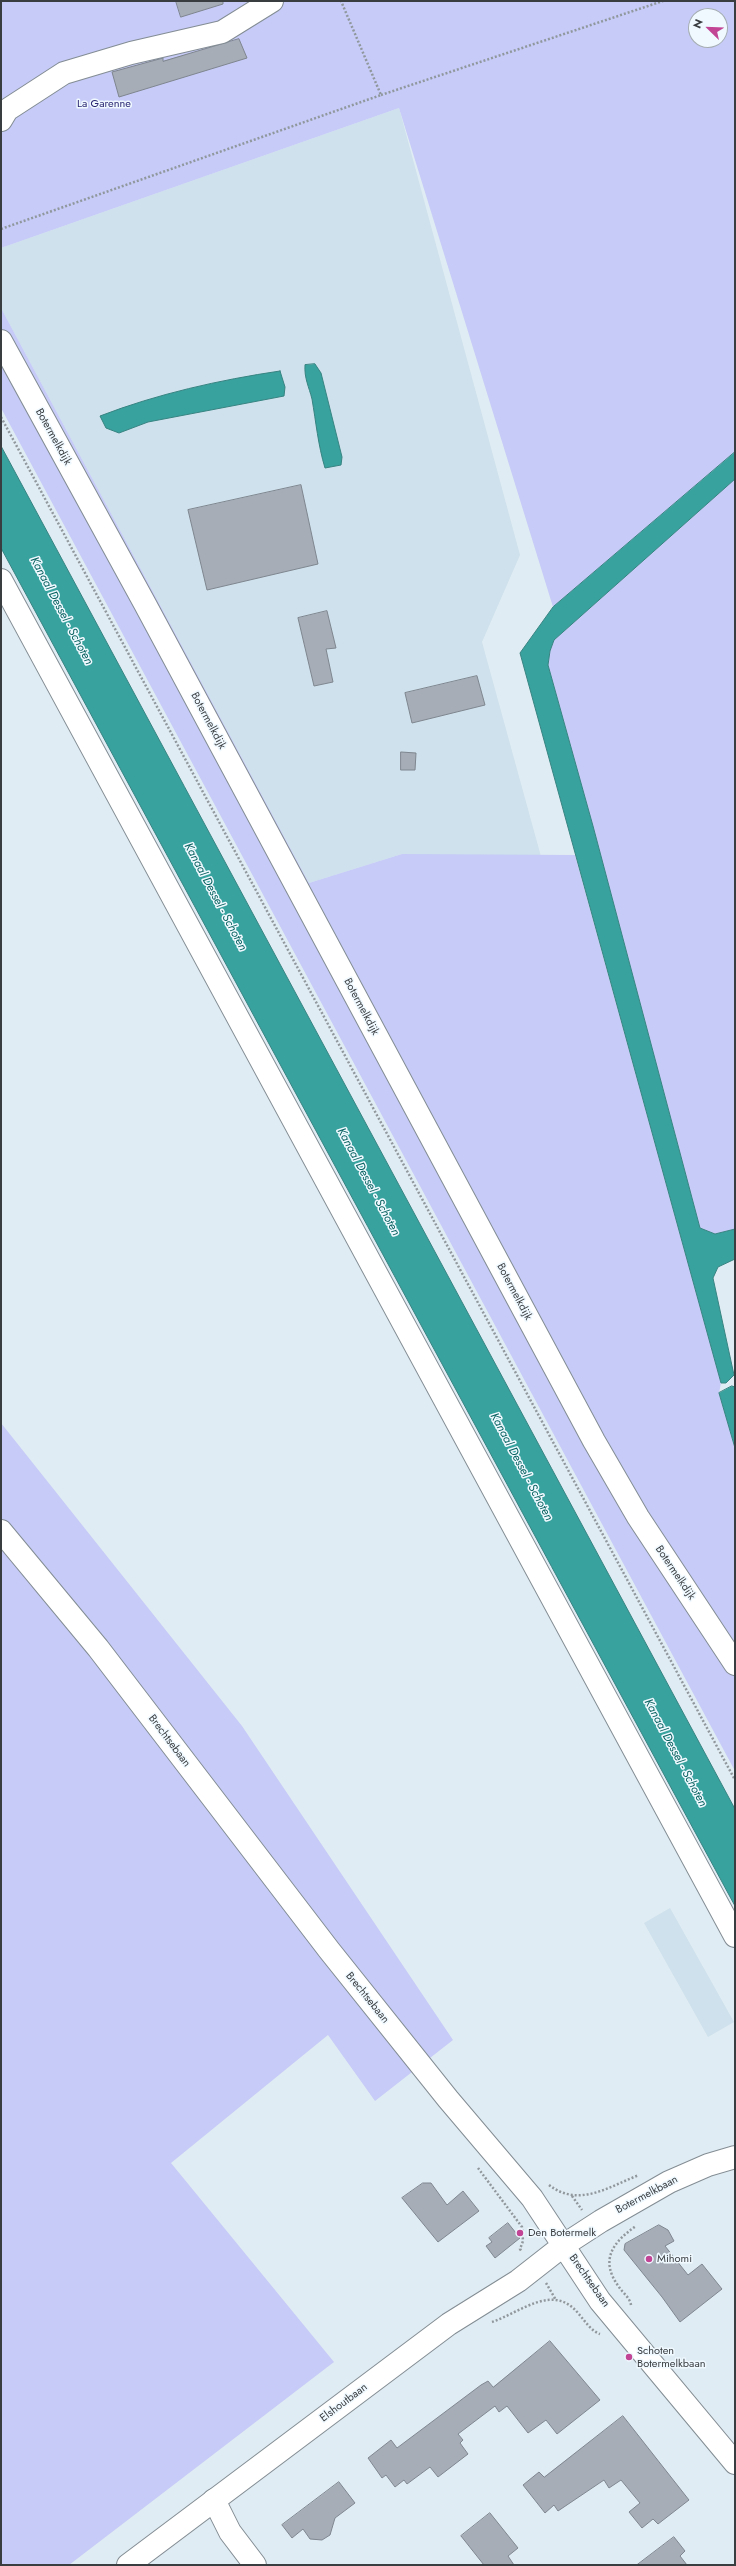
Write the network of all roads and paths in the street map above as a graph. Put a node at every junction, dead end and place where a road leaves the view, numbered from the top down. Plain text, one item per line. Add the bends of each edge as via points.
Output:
1 (272, 1) edge
2 (341, 1) edge
3 (663, 1) edge
4 (381, 95) junction
5 (1, 120) edge
6 (1, 229) edge
7 (1, 341) edge
8 (1, 417) edge
9 (1, 580) edge
10 (1, 1531) edge
11 (735, 1664) edge
12 (735, 1780) edge
13 (735, 1936) edge
14 (735, 2157) edge
15 (547, 2184) dead end
16 (563, 2194) junction
17 (572, 2196) dead end
18 (558, 2197) dead end
19 (506, 2204) dead end
20 (564, 2245) junction
21 (612, 2247) dead end
22 (521, 2251) dead end
23 (611, 2270) dead end
24 (547, 2284) dead end
25 (556, 2300) dead end
26 (735, 2463) edge
27 (214, 2500) junction
28 (128, 2565) edge
29 (255, 2565) edge

1 - 5 main road via 222,32 131,53 64,73 7,110
2 - 4 path
3 - 4 path
4 - 6 path
7 - 11 main road, Botermelkdijk via 594,1441 638,1517
8 - 12 path
9 - 13 main road
10 - 20 main road, Brechtsebaan via 98,1648 329,1950 448,2099 532,2198
14 - 20 main road, Botermelkbaan via 668,2182
15 - 16 path
16 - 17 path
16 - 18 path
19 - 22 path via 522,2227
20 - 26 main road, Brechtsebaan via 600,2301
20 - 27 main road, Elshoutbaan via 518,2281 449,2324
21 - 23 path
24 - 25 path
27 - 28 main road, Elshoutbaan
27 - 29 main road via 230,2532

